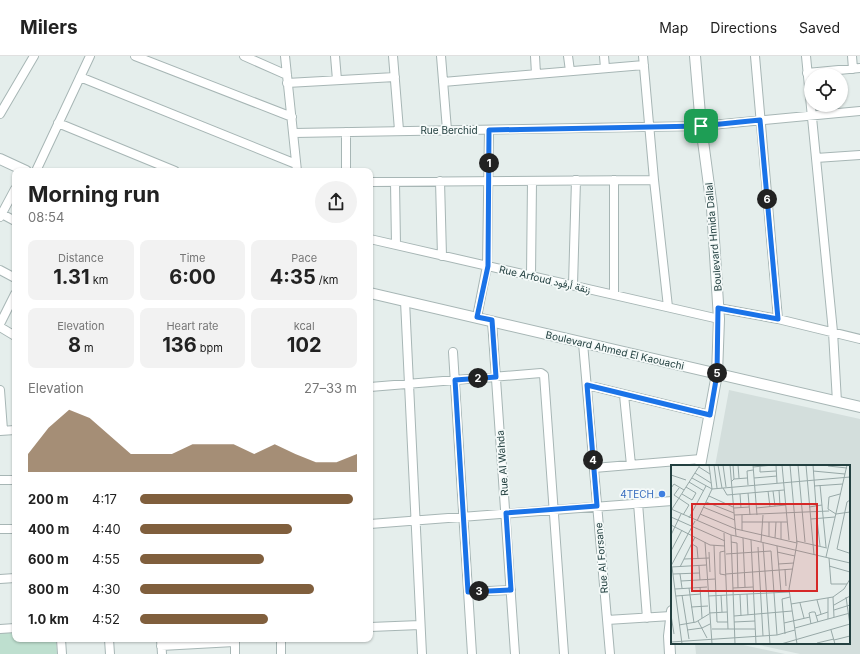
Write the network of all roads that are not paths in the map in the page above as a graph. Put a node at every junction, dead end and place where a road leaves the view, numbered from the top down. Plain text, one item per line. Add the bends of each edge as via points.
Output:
1 (34, 56) edge
2 (90, 56) edge
3 (135, 56) edge
4 (244, 56) edge
5 (285, 56) edge
6 (335, 56) edge
7 (393, 56) edge
8 (441, 56) edge
9 (535, 56) edge
10 (568, 56) edge
11 (604, 56) edge
12 (695, 56) edge
13 (755, 56) edge
14 (806, 56) edge
15 (852, 56) edge
16 (644, 60) edge
17 (605, 68) junction
18 (807, 68) edge
19 (857, 69) edge
20 (570, 71) junction
21 (536, 74) junction
22 (80, 77) junction
23 (395, 77) junction
24 (287, 79) junction
25 (337, 80) junction
26 (443, 82) junction
27 (860, 111) edge
28 (811, 112) edge
29 (0, 114) edge
30 (811, 116) junction
31 (292, 117) junction
32 (760, 120) junction
33 (58, 122) junction
34 (701, 126) junction
35 (650, 127) junction
36 (399, 130) junction
37 (447, 130) junction
38 (489, 130) junction
39 (346, 132) junction
40 (294, 133) junction
41 (860, 155) edge
42 (816, 158) junction
43 (0, 159) edge
44 (296, 167) edge
45 (19, 168) edge
46 (37, 168) edge
47 (168, 168) edge
48 (346, 168) edge
49 (532, 180) junction
50 (576, 180) junction
51 (614, 180) junction
52 (654, 180) junction
53 (440, 181) junction
54 (489, 181) junction
55 (373, 182) edge
56 (394, 182) junction
57 (12, 195) edge
58 (1, 215) edge
59 (12, 219) edge
60 (373, 240) edge
61 (396, 245) junction
62 (442, 256) junction
63 (488, 266) junction
64 (0, 270) edge
65 (12, 276) edge
66 (531, 276) junction
67 (573, 285) junction
68 (373, 294) edge
69 (614, 295) junction
70 (12, 300) edge
71 (404, 301) junction
72 (668, 307) junction
73 (718, 308) junction
74 (477, 317) junction
75 (719, 319) junction
76 (778, 319) junction
77 (492, 320) junction
78 (0, 326) edge
79 (833, 332) junction
80 (12, 334) edge
81 (860, 339) edge
82 (583, 343) junction
83 (453, 352) dead end
84 (717, 374) junction
85 (496, 377) junction
86 (455, 380) junction
87 (408, 384) junction
88 (587, 385) junction
89 (373, 387) edge
90 (0, 390) edge
91 (624, 395) junction
92 (837, 402) junction
93 (860, 407) edge
94 (710, 415) junction
95 (2, 430) edge
96 (701, 462) edge
97 (631, 465) junction
98 (594, 468) junction
99 (0, 480) edge
100 (12, 480) edge
101 (671, 501) edge
102 (638, 503) junction
103 (597, 506) junction
104 (554, 510) junction
105 (506, 513) junction
106 (464, 516) junction
107 (415, 520) junction
108 (373, 524) edge
109 (0, 529) edge
110 (12, 529) edge
111 (12, 578) edge
112 (0, 579) edge
113 (511, 590) junction
114 (468, 592) junction
115 (671, 613) edge
116 (648, 618) junction
117 (606, 620) junction
118 (420, 625) junction
119 (373, 627) edge
120 (12, 628) edge
121 (0, 629) edge
122 (671, 634) edge
123 (61, 642) edge
124 (109, 642) edge
125 (220, 642) edge
126 (235, 642) edge
127 (280, 642) edge
128 (161, 646) edge
129 (62, 654) edge
130 (110, 654) edge
131 (235, 654) edge
132 (281, 654) edge
133 (422, 654) edge
134 (472, 654) edge
135 (515, 654) edge
136 (564, 654) edge
137 (610, 654) edge
138 (670, 654) edge

1 - 29 street
2 - 22 street
3 - 31 street
4 - 24 street
5 - 24 street
6 - 25 street
7 - 23 street
8 - 26 street
9 - 21 street
10 - 20 street
11 - 17 street
12 - 34 street, Boulevard Hmida Dallal
13 - 32 street
14 - 18 street
15 - 19 street
16 - 17 street
16 - 35 street
17 - 20 street
20 - 21 street
21 - 26 street
22 - 33 street
22 - 44 street
23 - 25 street
23 - 36 street
24 - 25 street
24 - 31 street
26 - 37 street
27 - 30 street, Rue Berchid
28 - 30 street
30 - 32 street, Rue Berchid
30 - 42 street
31 - 40 street
32 - 34 street, Rue Berchid
32 - 76 street
33 - 46 street
33 - 47 street
34 - 35 street, Rue Berchid
34 - 73 street, Boulevard Hmida Dallal via 712,208
35 - 38 street, Rue Berchid
35 - 52 street
36 - 37 street, Rue Berchid
36 - 39 street, Rue Berchid
37 - 38 street, Rue Berchid
38 - 54 street
39 - 40 street, Rue Berchid
39 - 48 street
40 - 44 street
41 - 42 street
42 - 79 street
43 - 45 street
49 - 50 street
49 - 54 street
49 - 66 street
50 - 51 street
50 - 67 street
51 - 52 street
51 - 69 street
52 - 72 street
53 - 54 street
53 - 56 street
53 - 62 street
54 - 63 street
55 - 56 street
56 - 61 street
57 - 58 street
58 - 59 street
60 - 61 street, Rue Arfoud زنقة أرفود
61 - 62 street, Rue Arfoud زنقة أرفود
62 - 63 street, Rue Arfoud زنقة أرفود
63 - 66 street, Rue Arfoud زنقة أرفود
63 - 74 street
64 - 65 street
66 - 67 street, Rue Arfoud زنقة أرفود
67 - 69 street, Rue Arfoud زنقة أرفود
68 - 71 street, Boulevard Ahmed El Kaouachi
69 - 72 street, Rue Arfoud زنقة أرفود
70 - 78 street
71 - 74 street, Boulevard Ahmed El Kaouachi
71 - 87 street
72 - 75 street, Rue Arfoud زنقة أرفود
73 - 75 street, Boulevard Hmida Dallal
73 - 76 street
74 - 77 street, Boulevard Ahmed El Kaouachi
75 - 84 street, Boulevard Hmida Dallal
76 - 79 street
77 - 82 street, Boulevard Ahmed El Kaouachi
77 - 85 street, Rue Al Wahda
78 - 80 street
79 - 81 street
79 - 92 street
82 - 84 street, Boulevard Ahmed El Kaouachi
82 - 88 street, Rue Al Forsane
83 - 86 street
84 - 92 street, Boulevard Ahmed El Kaouachi
84 - 94 street, Boulevard Hmida Dallal
85 - 86 street
85 - 104 street via 541,373 544,375
85 - 105 street, Rue Al Wahda
86 - 87 street
86 - 106 street
87 - 89 street
87 - 107 street
88 - 91 street
88 - 98 street, Rue Al Forsane
90 - 95 street
91 - 94 street
91 - 97 street
92 - 93 street, Boulevard Ahmed El Kaouachi
94 - 96 street, Boulevard Hmida Dallal
96 - 97 street
97 - 98 street
98 - 103 street, Rue Al Forsane
99 - 100 street
101 - 102 street
102 - 103 street
102 - 116 street
103 - 104 street
103 - 117 street, Rue Al Forsane
104 - 105 street
104 - 136 street
105 - 106 street
105 - 113 street, Rue Al Wahda
106 - 107 street
106 - 114 street
107 - 108 street
107 - 118 street
109 - 110 street
111 - 112 street
113 - 114 street
113 - 135 street, Rue Al Wahda
114 - 134 street
115 - 116 street
116 - 117 street
117 - 137 street, Rue Al Forsane
118 - 119 street
118 - 133 street
120 - 121 street
122 - 138 street
123 - 129 street
124 - 130 street
125 - 128 street
126 - 131 street
127 - 132 street

